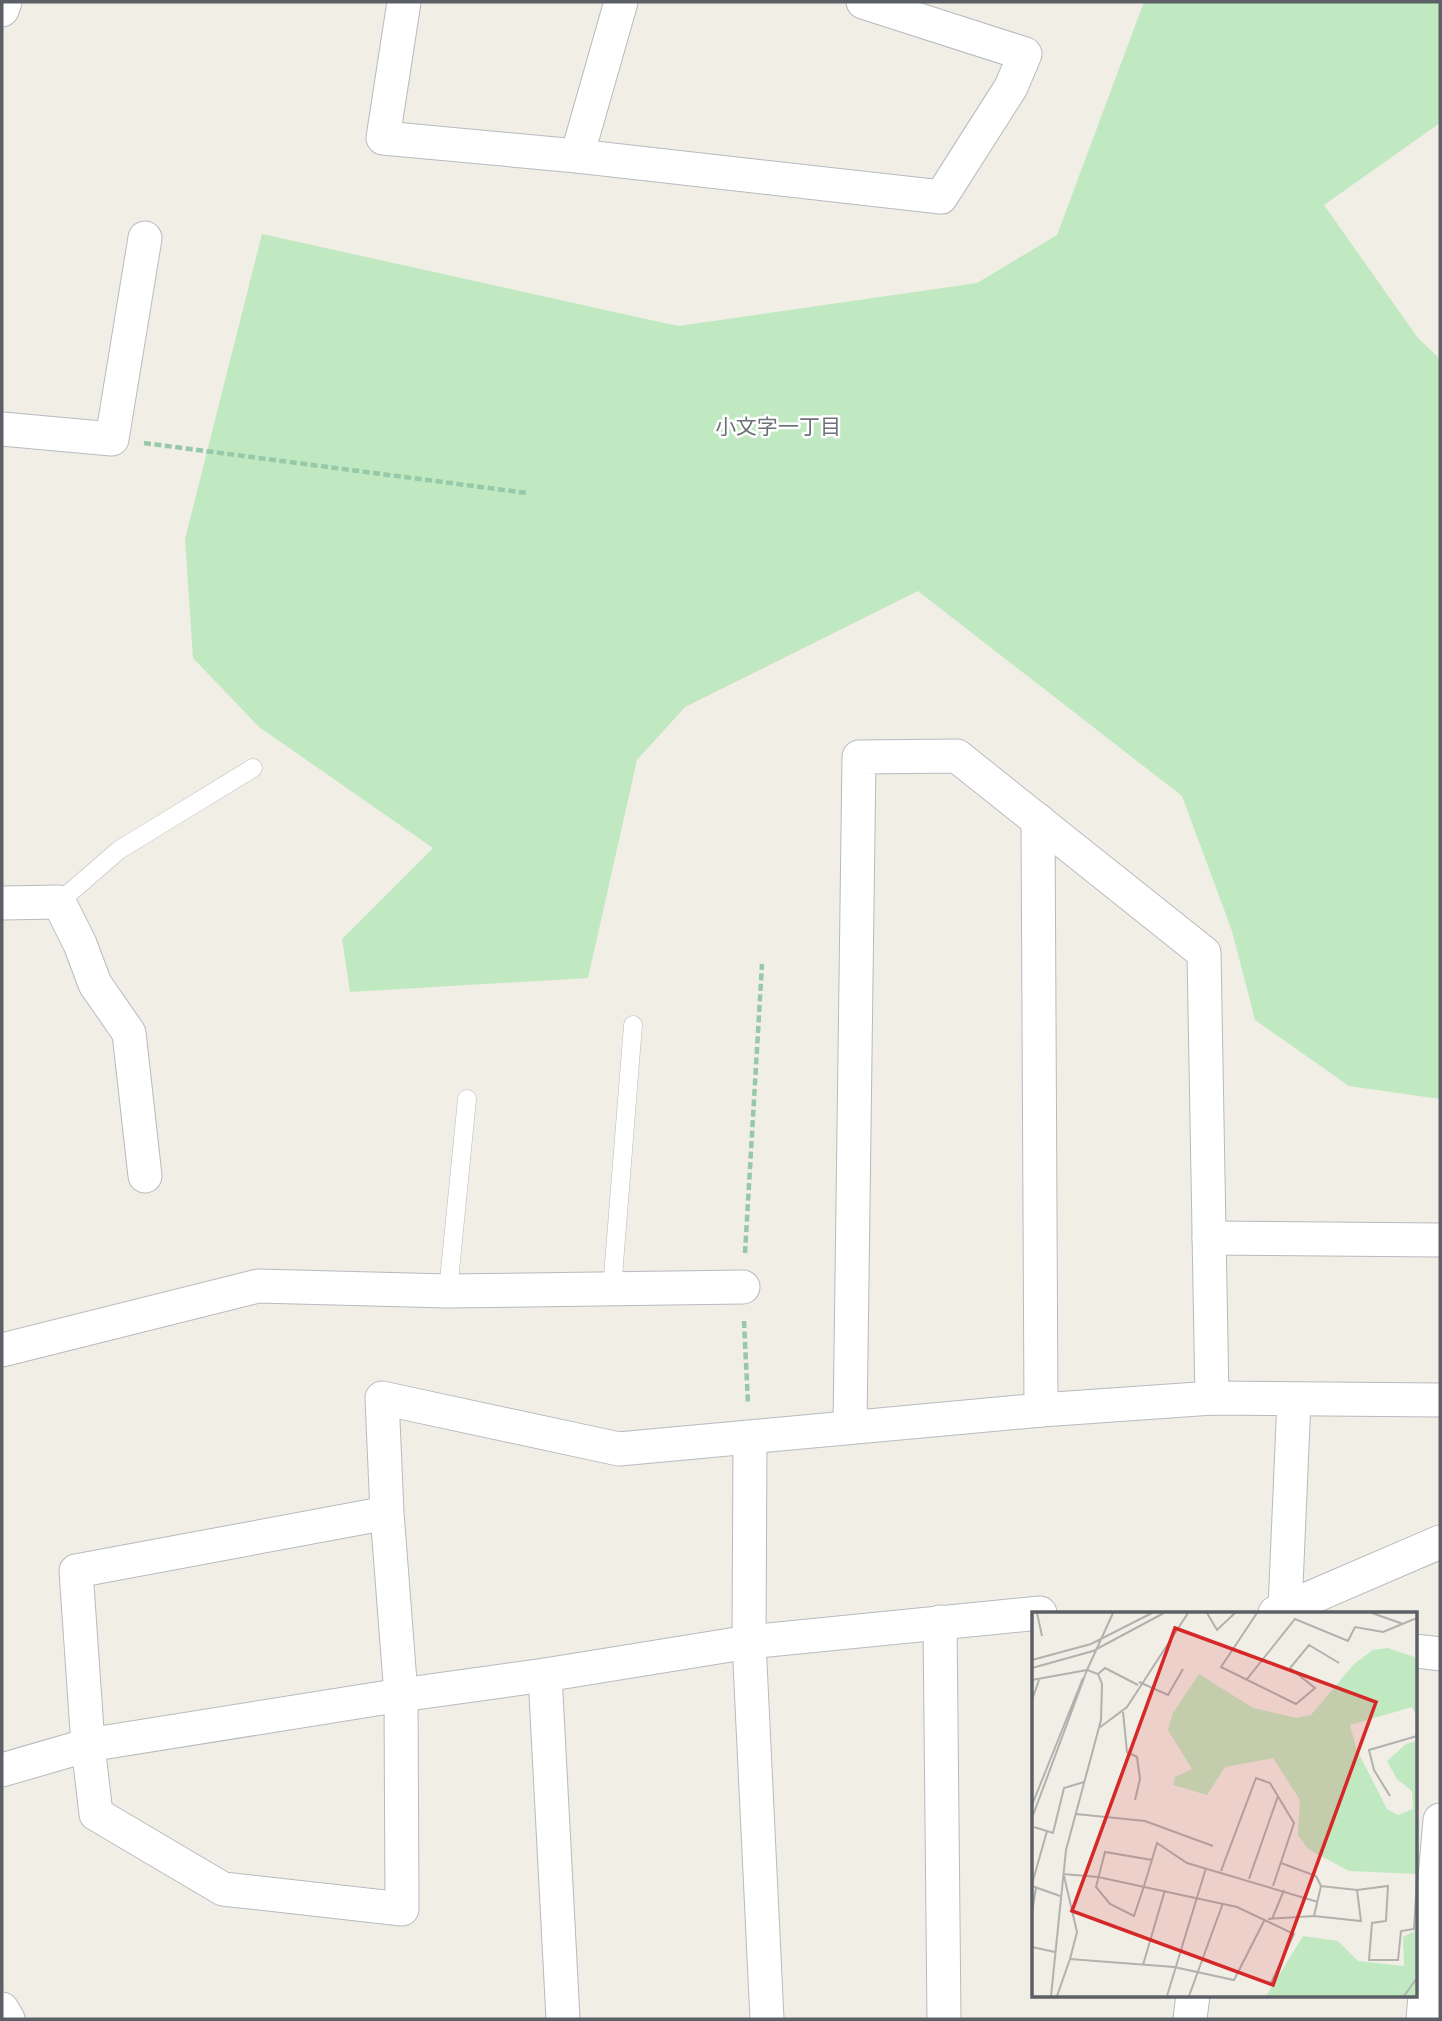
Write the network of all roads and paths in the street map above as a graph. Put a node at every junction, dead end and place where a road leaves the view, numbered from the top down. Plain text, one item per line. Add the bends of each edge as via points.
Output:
1 (5, 2) edge
2 (404, 2) edge
3 (621, 2) edge
4 (863, 2) edge
5 (2, 10) edge
6 (577, 156) junction
7 (145, 238) dead end
8 (2, 429) edge
9 (112, 439) junction
10 (527, 493) dead end
11 (253, 768) dead end
12 (1038, 820) junction
13 (59, 902) junction
14 (2, 903) edge
15 (762, 964) dead end
16 (633, 1025) dead end
17 (467, 1099) dead end
18 (145, 1176) dead end
19 (1209, 1238) junction
20 (1440, 1240) edge
21 (743, 1287) junction
22 (612, 1289) junction
23 (448, 1291) junction
24 (2, 1350) edge
25 (1212, 1398) junction
26 (1294, 1400) junction
27 (1440, 1400) edge
28 (1041, 1410) junction
29 (850, 1427) junction
30 (750, 1438) junction
31 (387, 1513) junction
32 (1440, 1542) edge
33 (1280, 1611) edge
34 (1032, 1614) edge
35 (940, 1622) junction
36 (749, 1642) junction
37 (1418, 1651) edge
38 (1440, 1654) edge
39 (545, 1675) junction
40 (401, 1695) junction
41 (89, 1745) junction
42 (2, 1770) edge
43 (1440, 1820) edge
44 (1193, 1996) edge
45 (2, 2009) edge
46 (8, 2019) edge
47 (563, 2019) edge
48 (767, 2019) edge
49 (944, 2019) edge
50 (1190, 2019) edge
51 (1423, 2019) edge

1 - 5 street
2 - 6 street via 383,138
3 - 6 street
4 - 6 street via 1025,54 1010,87 940,197
7 - 9 street
8 - 9 street
9 - 10 path
11 - 13 lane via 119,850
12 - 19 street via 1203,953
12 - 28 street
12 - 29 street via 957,756 859,757
13 - 14 street
13 - 18 street via 96,984 129,1033
15 - 21 path
16 - 22 lane
17 - 23 lane
19 - 20 street
19 - 25 street
21 - 22 street
21 - 30 path
22 - 23 street
23 - 24 street via 258,1286
25 - 26 street
25 - 28 street
26 - 27 street
26 - 33 street
28 - 29 street
29 - 30 street
30 - 31 street via 619,1450 382,1398
30 - 36 street
31 - 40 street
31 - 41 street via 76,1571
32 - 33 street
34 - 35 street
35 - 36 street
35 - 49 street
36 - 39 street
36 - 48 street
37 - 38 street
39 - 40 street
39 - 47 street
40 - 41 street
40 - 41 street via 402,1909 223,1889 96,1814
41 - 42 street
43 - 51 street
44 - 50 street
45 - 46 street

